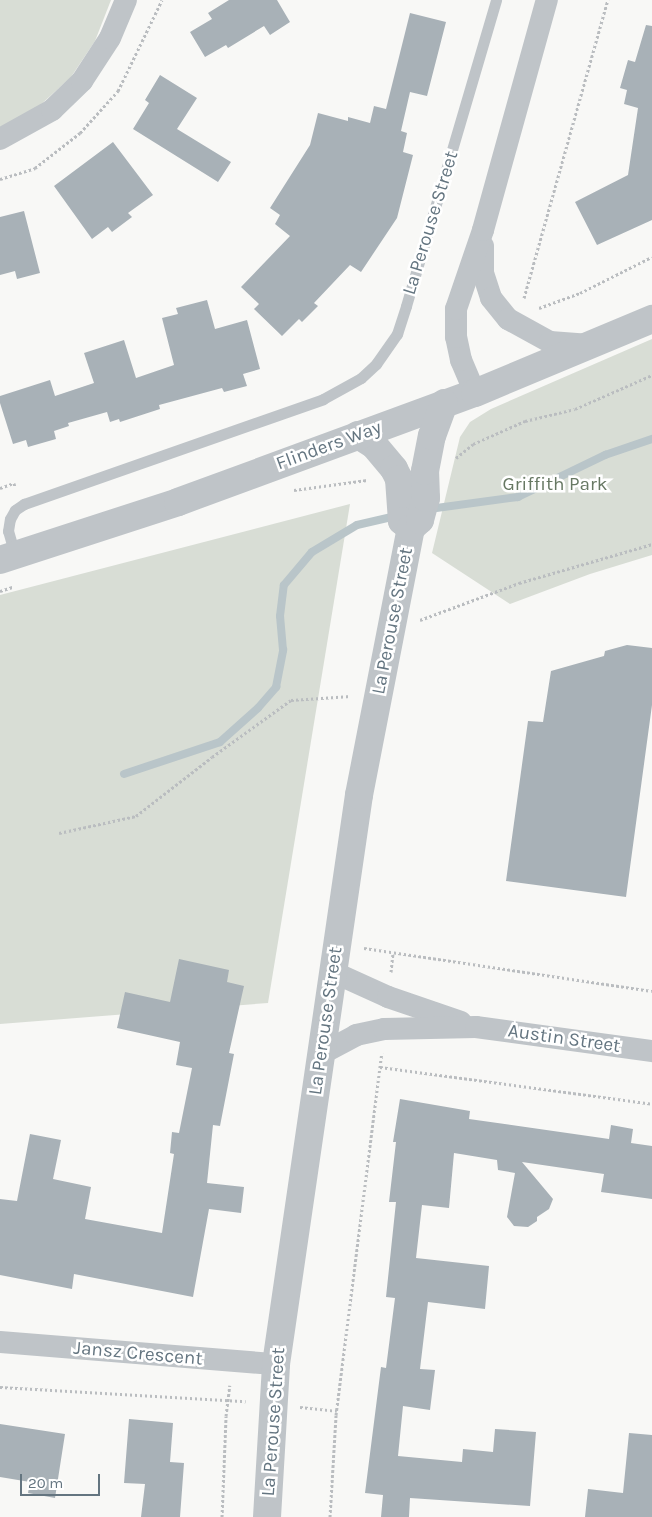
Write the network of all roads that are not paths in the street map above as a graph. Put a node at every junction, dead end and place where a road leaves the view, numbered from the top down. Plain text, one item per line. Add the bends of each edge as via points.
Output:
1 (126, 0) edge
2 (496, 0) edge
3 (547, 0) edge
4 (0, 139) edge
5 (483, 230) junction
6 (652, 319) edge
7 (593, 345) junction
8 (475, 393) junction
9 (444, 403) junction
10 (358, 435) junction
11 (413, 498) junction
12 (8, 557) edge
13 (333, 972) junction
14 (476, 1027) junction
15 (652, 1051) edge
16 (321, 1054) junction
17 (0, 1342) edge
18 (276, 1364) junction
19 (267, 1517) edge

1 - 4 street via 110,38 82,81 52,110
2 - 12 lane, La Perouse Street via 406,306 396,334 376,364 361,378 323,399 24,504 10,519
3 - 5 street
5 - 7 street via 483,273 491,298 550,342
5 - 8 street via 456,309 456,337 461,360
6 - 7 street, Flinders Way
7 - 8 street, Flinders Way
8 - 9 street, Flinders Way
9 - 10 street, Flinders Way
9 - 11 street, La Perouse Street via 432,436 425,471
10 - 11 street, La Perouse Street via 374,445
10 - 12 street, Flinders Way via 178,502
11 - 13 street, La Perouse Street via 420,520 409,540 359,795
13 - 14 street, Austin Street via 388,997
13 - 16 street, La Perouse Street
14 - 15 street, Austin Street
14 - 16 street, Austin Street via 384,1029 356,1035
16 - 18 street, La Perouse Street
17 - 18 street, Jansz Crescent
18 - 19 street, La Perouse Street

